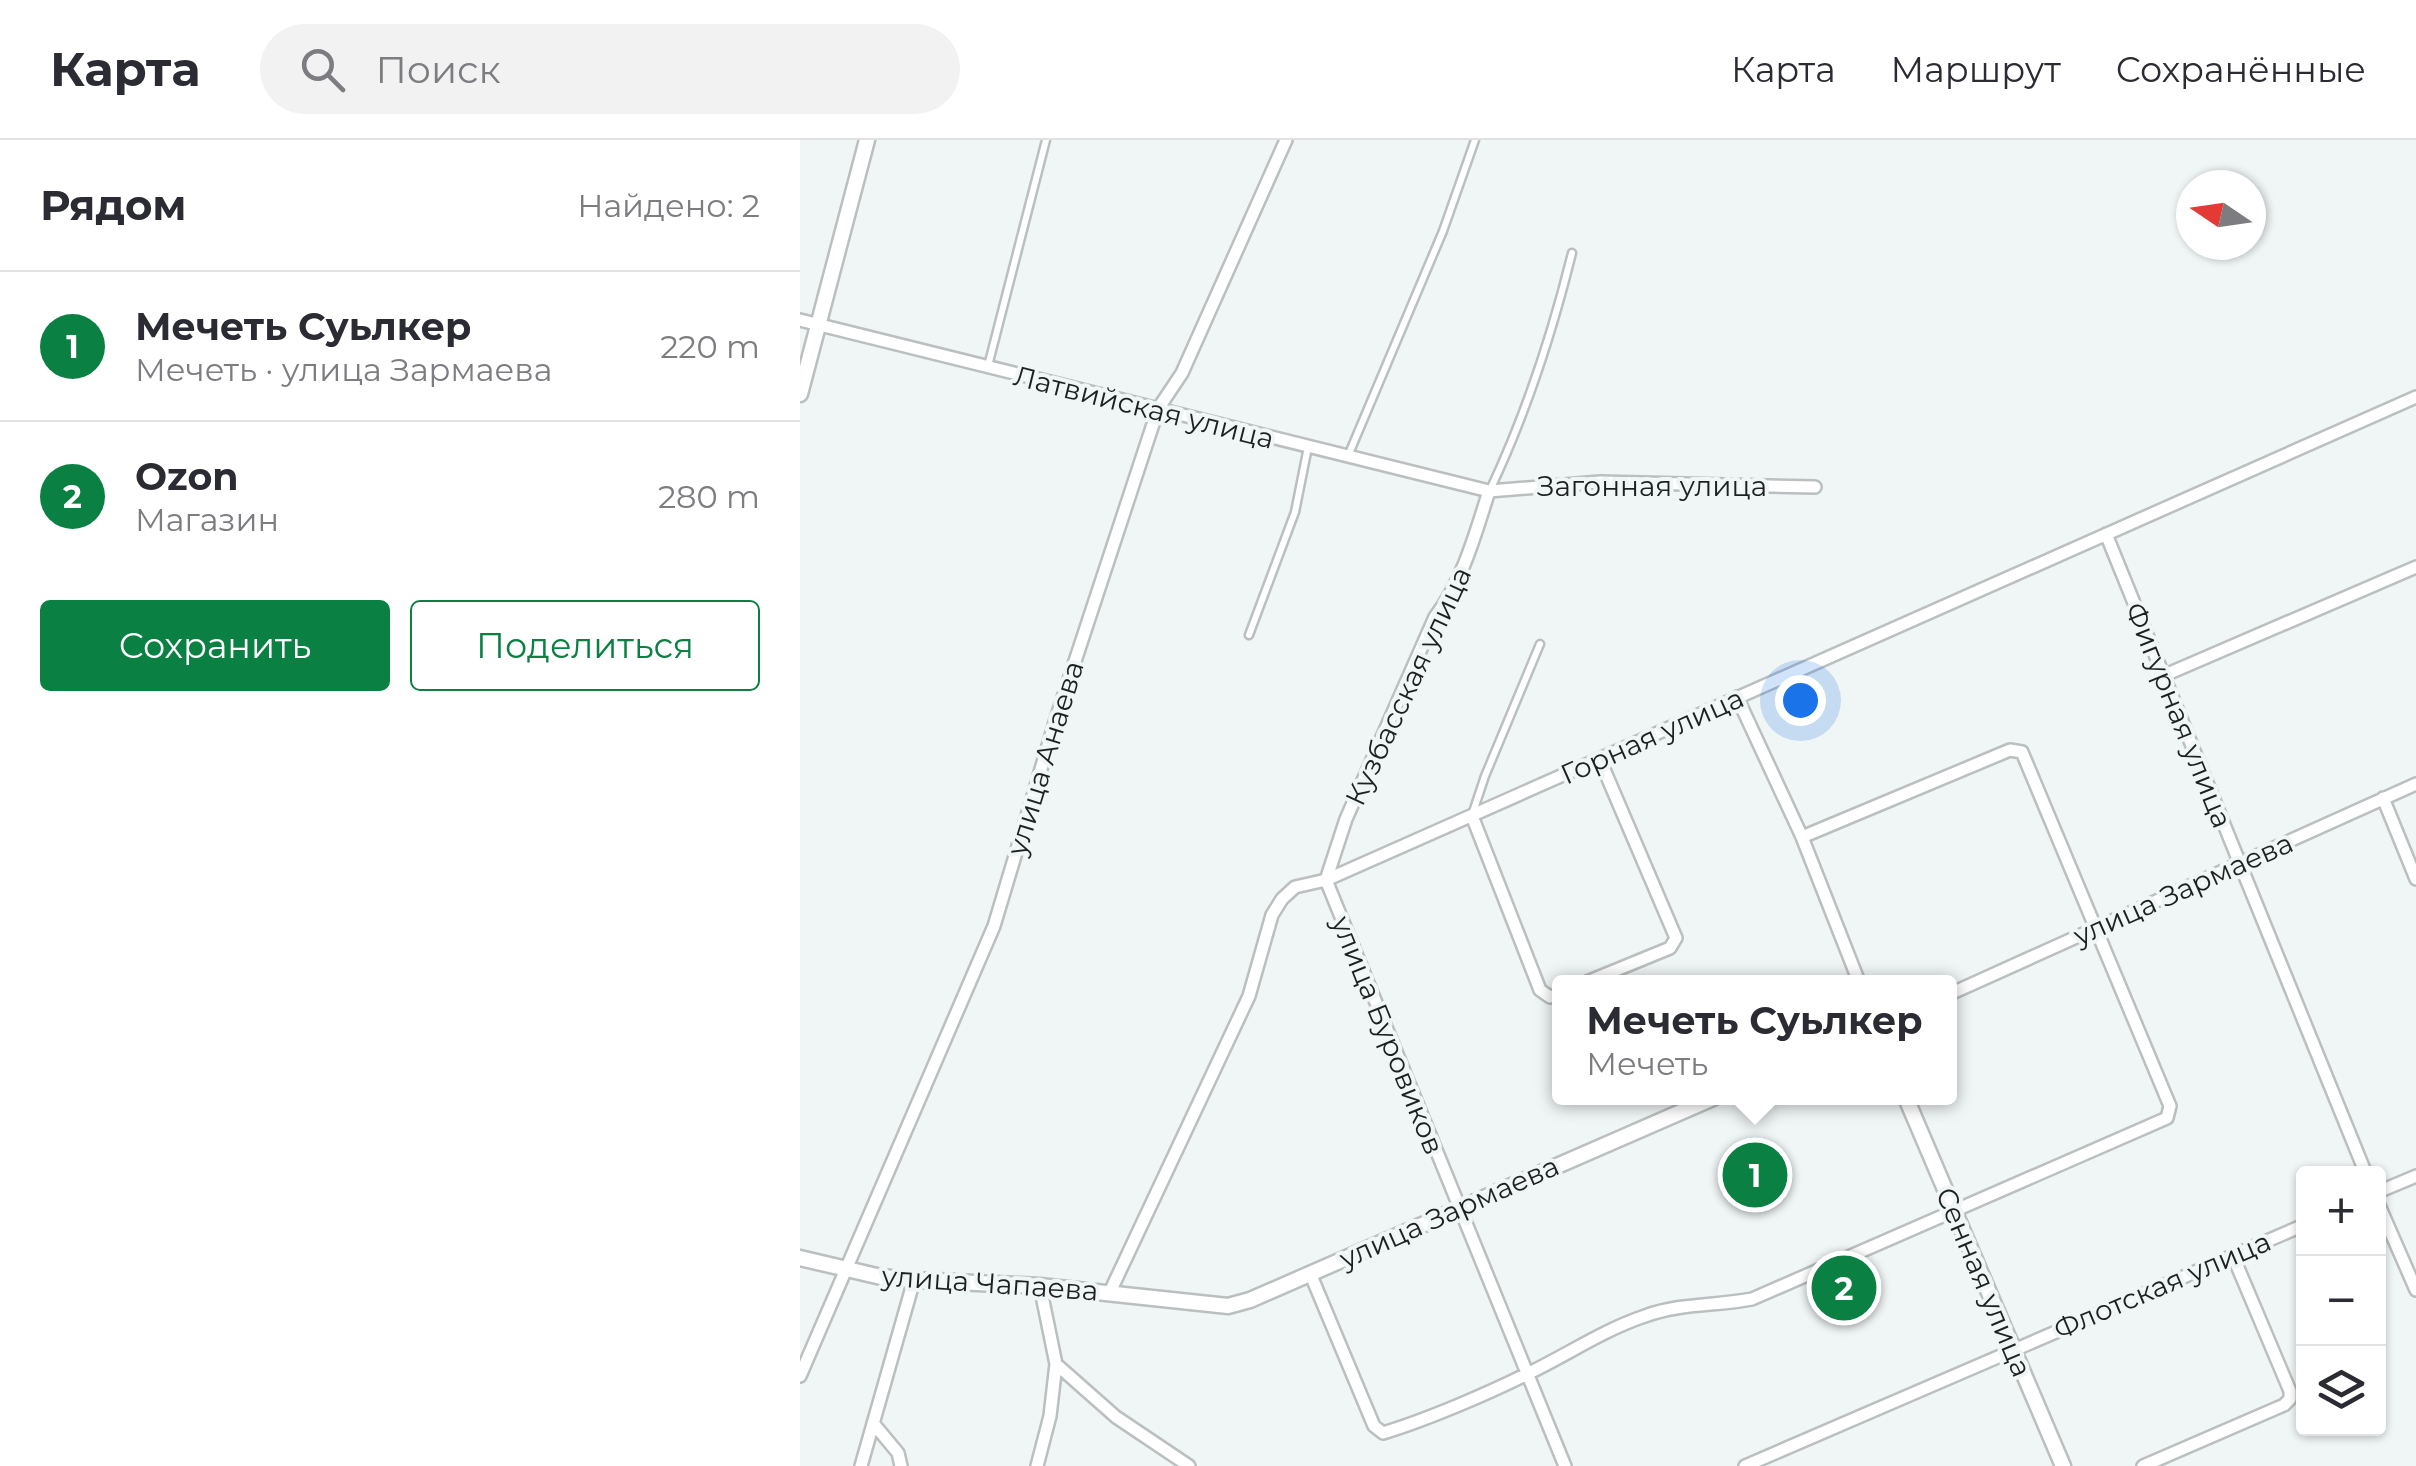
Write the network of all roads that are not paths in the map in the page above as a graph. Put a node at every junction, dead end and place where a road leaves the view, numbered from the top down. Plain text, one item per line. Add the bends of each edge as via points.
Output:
1 (867, 140) edge
2 (1046, 140) edge
3 (1286, 140) edge
4 (1475, 140) edge
5 (1572, 253) dead end
6 (800, 320) edge
7 (819, 325) junction
8 (988, 368) junction
9 (800, 394) edge
10 (2416, 397) edge
11 (1158, 409) junction
12 (1308, 448) junction
13 (1347, 457) junction
14 (1815, 487) dead end
15 (1489, 491) junction
16 (2106, 534) junction
17 (2416, 567) edge
18 (1249, 635) dead end
19 (1540, 644) dead end
20 (2165, 675) junction
21 (1737, 697) junction
22 (1600, 760) junction
23 (2416, 784) edge
24 (2383, 798) junction
25 (1472, 816) junction
26 (1802, 837) junction
27 (2239, 866) junction
28 (2416, 879) edge
29 (1326, 880) junction
30 (2096, 928) junction
31 (1604, 975) edge
32 (1856, 975) edge
33 (1957, 991) edge
34 (1552, 996) edge
35 (1697, 1105) edge
36 (1909, 1105) edge
37 (2363, 1166) edge
38 (2416, 1176) edge
39 (2386, 1189) edge
40 (1457, 1208) junction
41 (1954, 1211) junction
42 (2386, 1221) edge
43 (2296, 1228) edge
44 (2233, 1256) junction
45 (800, 1258) edge
46 (848, 1270) junction
47 (1310, 1273) junction
48 (914, 1280) junction
49 (1040, 1286) junction
50 (2416, 1290) edge
51 (1110, 1292) junction
52 (1181, 1302) joint
53 (2011, 1348) junction
54 (1056, 1364) junction
55 (1526, 1375) junction
56 (800, 1376) edge
57 (873, 1423) junction
58 (861, 1466) edge
59 (900, 1466) edge
60 (1037, 1466) edge
61 (1189, 1466) edge
62 (1566, 1466) edge
63 (1745, 1466) edge
64 (2062, 1466) edge
65 (2143, 1466) edge

1 - 7 street
2 - 8 lane
3 - 11 street, улица Анаева via 1182,373
4 - 13 lane
5 - 15 lane via 1526,404
6 - 7 street, Латвийская улица
7 - 8 street, Латвийская улица
7 - 9 street
8 - 11 street, Латвийская улица
10 - 16 street, Горная улица
11 - 12 street, Латвийская улица
11 - 46 street, улица Анаева via 994,926
12 - 13 street, Латвийская улица
12 - 18 lane via 1295,512
13 - 15 street, Латвийская улица
14 - 15 street, Загонная улица via 1600,482
15 - 29 street, Кузбасская улица via 1450,598 1435,617 1346,819
16 - 20 street, Фигурная улица
16 - 21 street, Горная улица
17 - 20 street
19 - 25 lane
20 - 27 street, Фигурная улица
21 - 22 street, Горная улица
21 - 26 street
22 - 25 street, Горная улица
22 - 31 street via 1676,938 1670,948
23 - 24 street, улица Зармаева
24 - 27 street, улица Зармаева
24 - 28 street
25 - 29 street, Горная улица
25 - 34 street via 1540,990
26 - 30 street via 2018,750
26 - 32 street
27 - 30 street, улица Зармаева
27 - 37 street, Фигурная улица
29 - 40 street, улица Буровиков
29 - 51 street, Горная улица via 1295,887 1272,916 1249,996
30 - 33 street, улица Зармаева
30 - 41 street via 2170,1114
35 - 40 street, улица Зармаева
36 - 41 street, Сенная улица
38 - 39 street
40 - 47 street, улица Зармаева
40 - 55 street, улица Буровиков
41 - 53 street, Сенная улица
41 - 55 street via 1752,1298 1678,1305 1643,1316
42 - 50 street
43 - 44 street, Флотская улица
44 - 53 street, Флотская улица
44 - 65 street via 2290,1399
45 - 46 street, улица Чапаева
46 - 48 street, улица Чапаева
46 - 56 street, улица Анаева
47 - 52 street, улица Зармаева via 1228,1306
47 - 55 street via 1379,1432
48 - 49 street, улица Чапаева
48 - 57 street
49 - 51 street, улица Чапаева
49 - 54 street
51 - 52 street, улица Чапаева
53 - 63 street, Флотская улица
53 - 64 street, Сенная улица
54 - 60 street
54 - 61 street via 1116,1417
55 - 62 street, улица Буровиков
57 - 58 street
57 - 59 street via 898,1452

